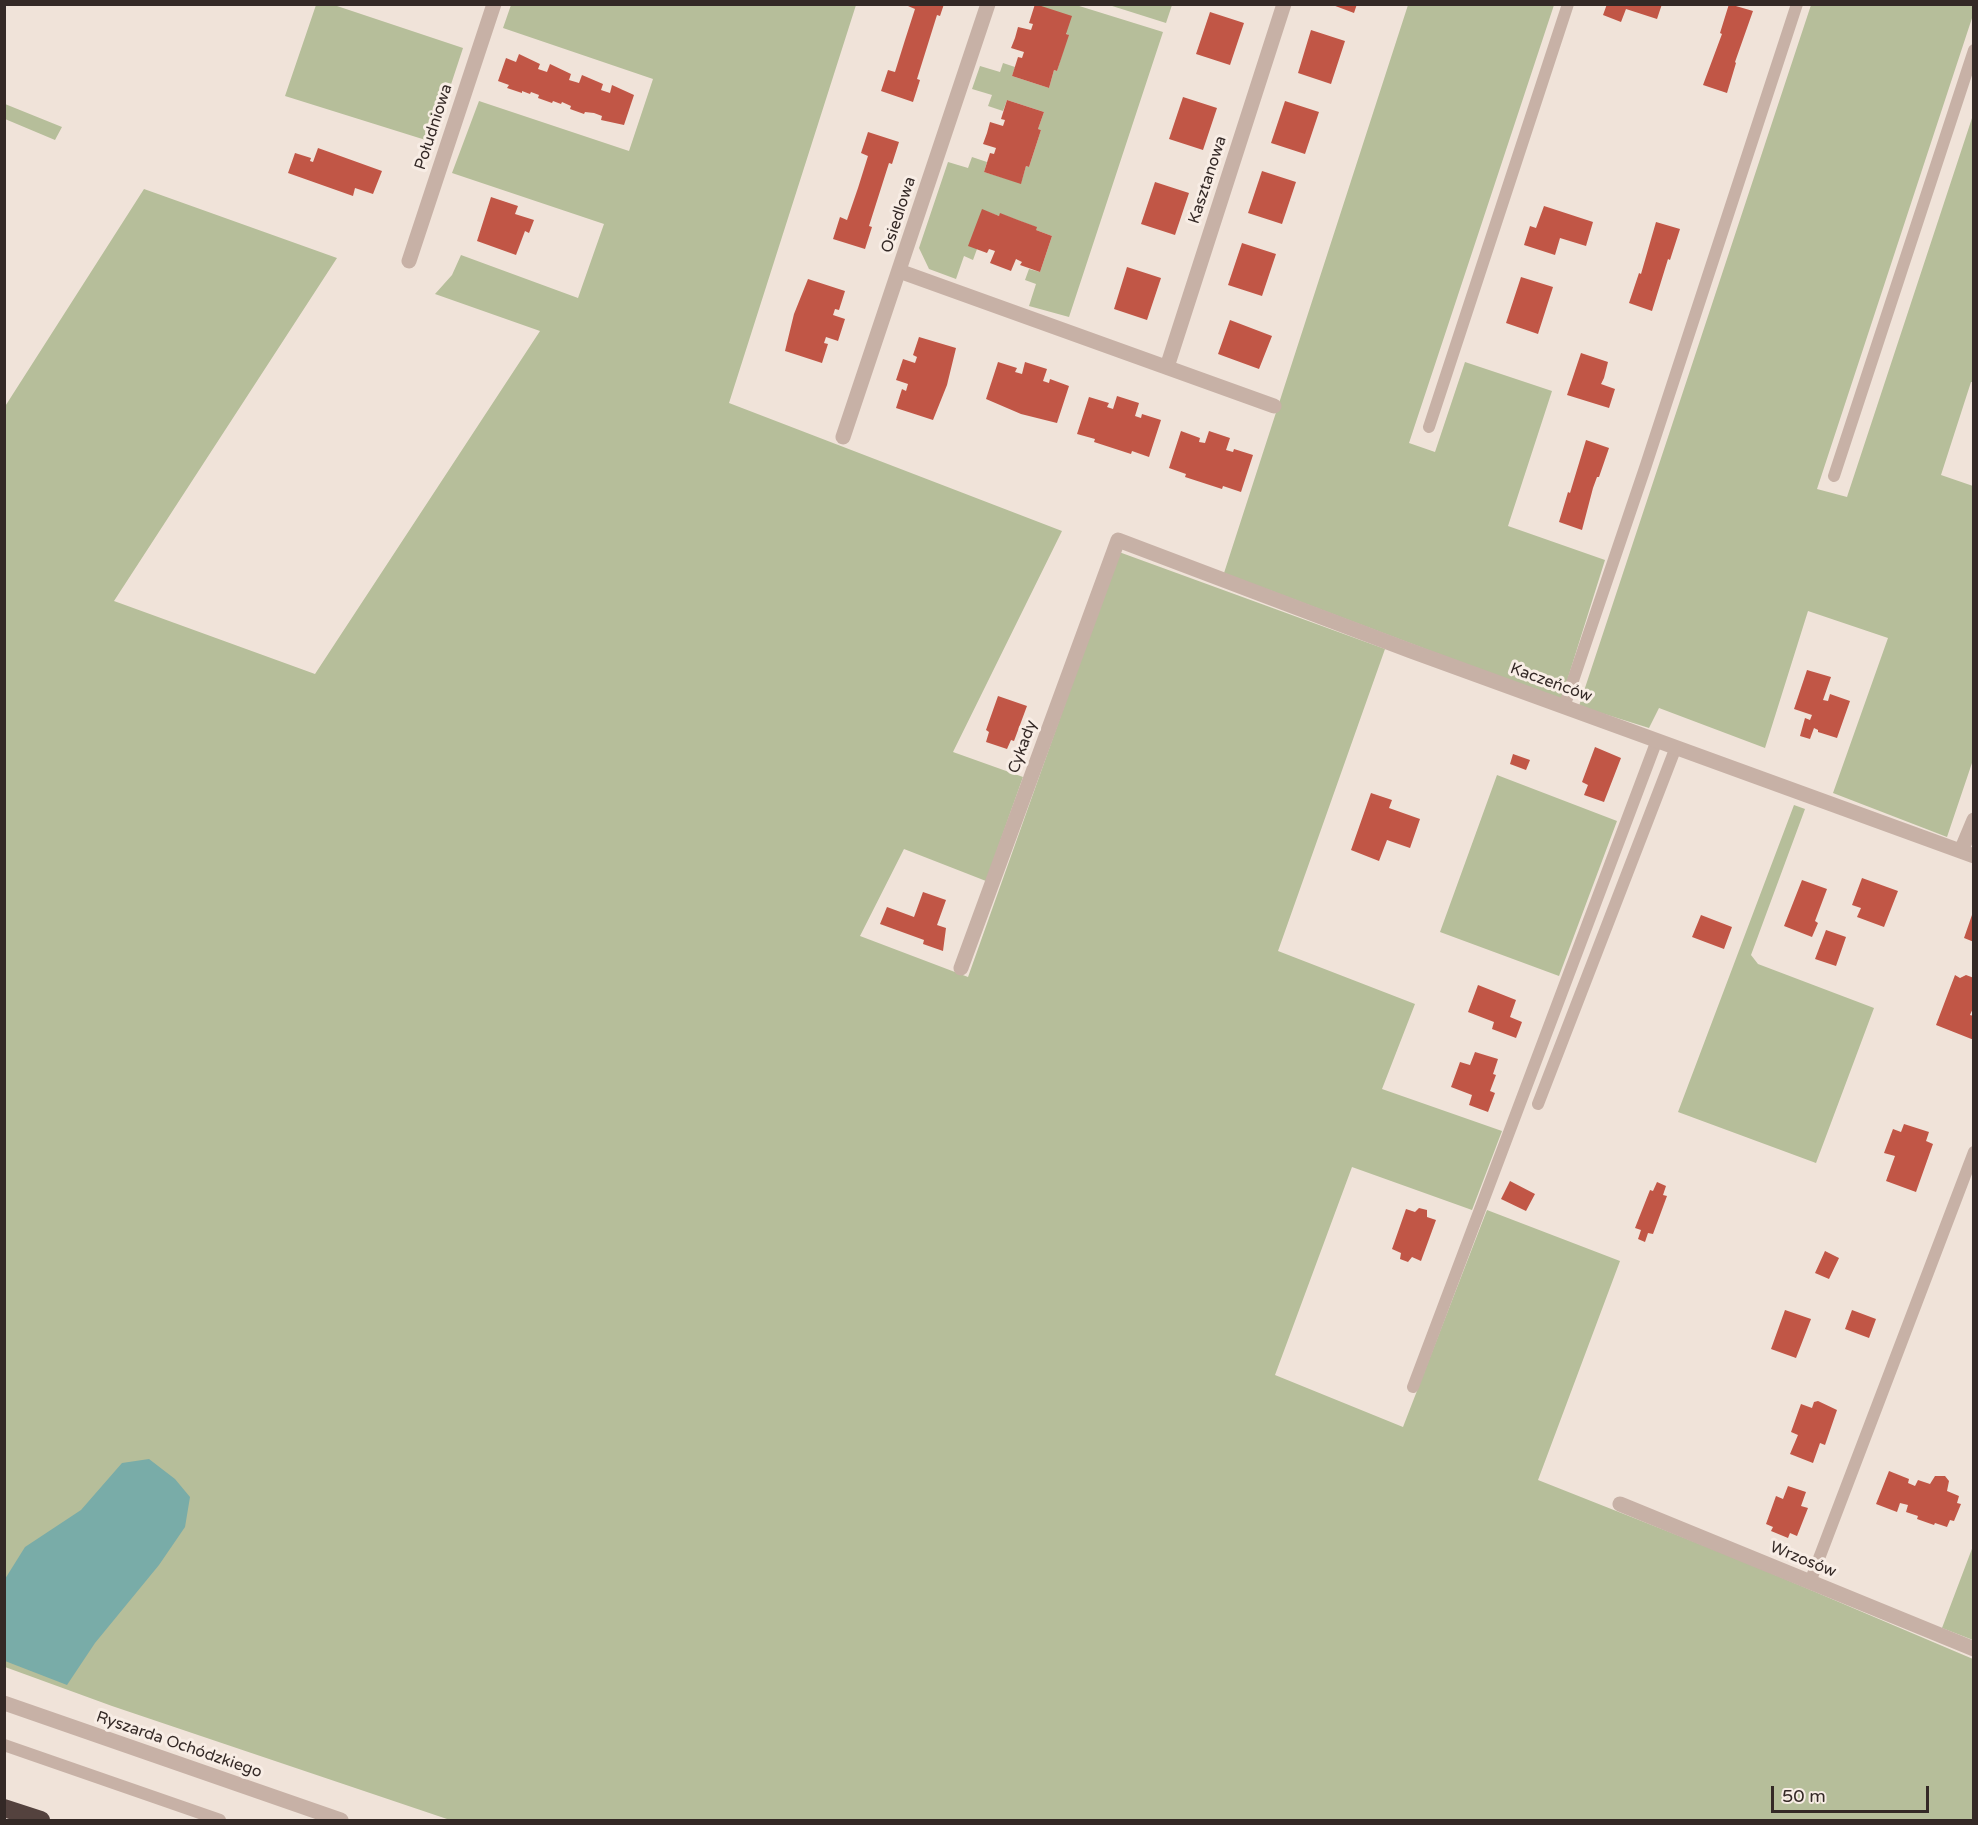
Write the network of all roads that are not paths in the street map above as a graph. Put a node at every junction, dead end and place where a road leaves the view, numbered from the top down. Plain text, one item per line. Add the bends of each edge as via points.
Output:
1 (494, 4) edge
2 (988, 4) edge
3 (1284, 4) edge
4 (1568, 4) edge
5 (1797, 4) edge
6 (1974, 50) edge
7 (409, 261) dead end
8 (899, 271) junction
9 (1167, 367) junction
10 (1274, 406) dead end
11 (1429, 427) dead end
12 (843, 437) dead end
13 (1833, 476) dead end
14 (1118, 540) joint
15 (1564, 707) junction
16 (1657, 740) junction
17 (1676, 747) junction
18 (1974, 820) edge
19 (1967, 853) edge
20 (961, 968) dead end
21 (1538, 1104) dead end
22 (1974, 1152) edge
23 (1413, 1388) dead end
24 (1620, 1504) dead end
25 (1810, 1582) junction
26 (1974, 1649) edge
27 (4, 1703) edge
28 (4, 1745) edge
29 (4, 1808) edge
30 (41, 1821) edge
31 (220, 1821) edge
32 (341, 1821) edge

1 - 7 street, Południowa
2 - 8 street, Osiedlowa
3 - 9 street, Kasztanowa
4 - 11 lane
5 - 15 lane
6 - 13 lane
8 - 9 street
8 - 12 street, Osiedlowa
9 - 10 street
14 - 15 street, Kaczeńców
14 - 20 street, Cykady
15 - 16 street, Kaczeńców
16 - 17 street, Kaczeńców
16 - 23 lane
17 - 19 street, Kaczeńców
17 - 21 lane
18 - 19 street
22 - 25 lane
24 - 25 street, Wrzosów
25 - 26 street, Wrzosów
27 - 32 street, Ryszarda Ochódzkiego
28 - 31 lane
29 - 30 highway

